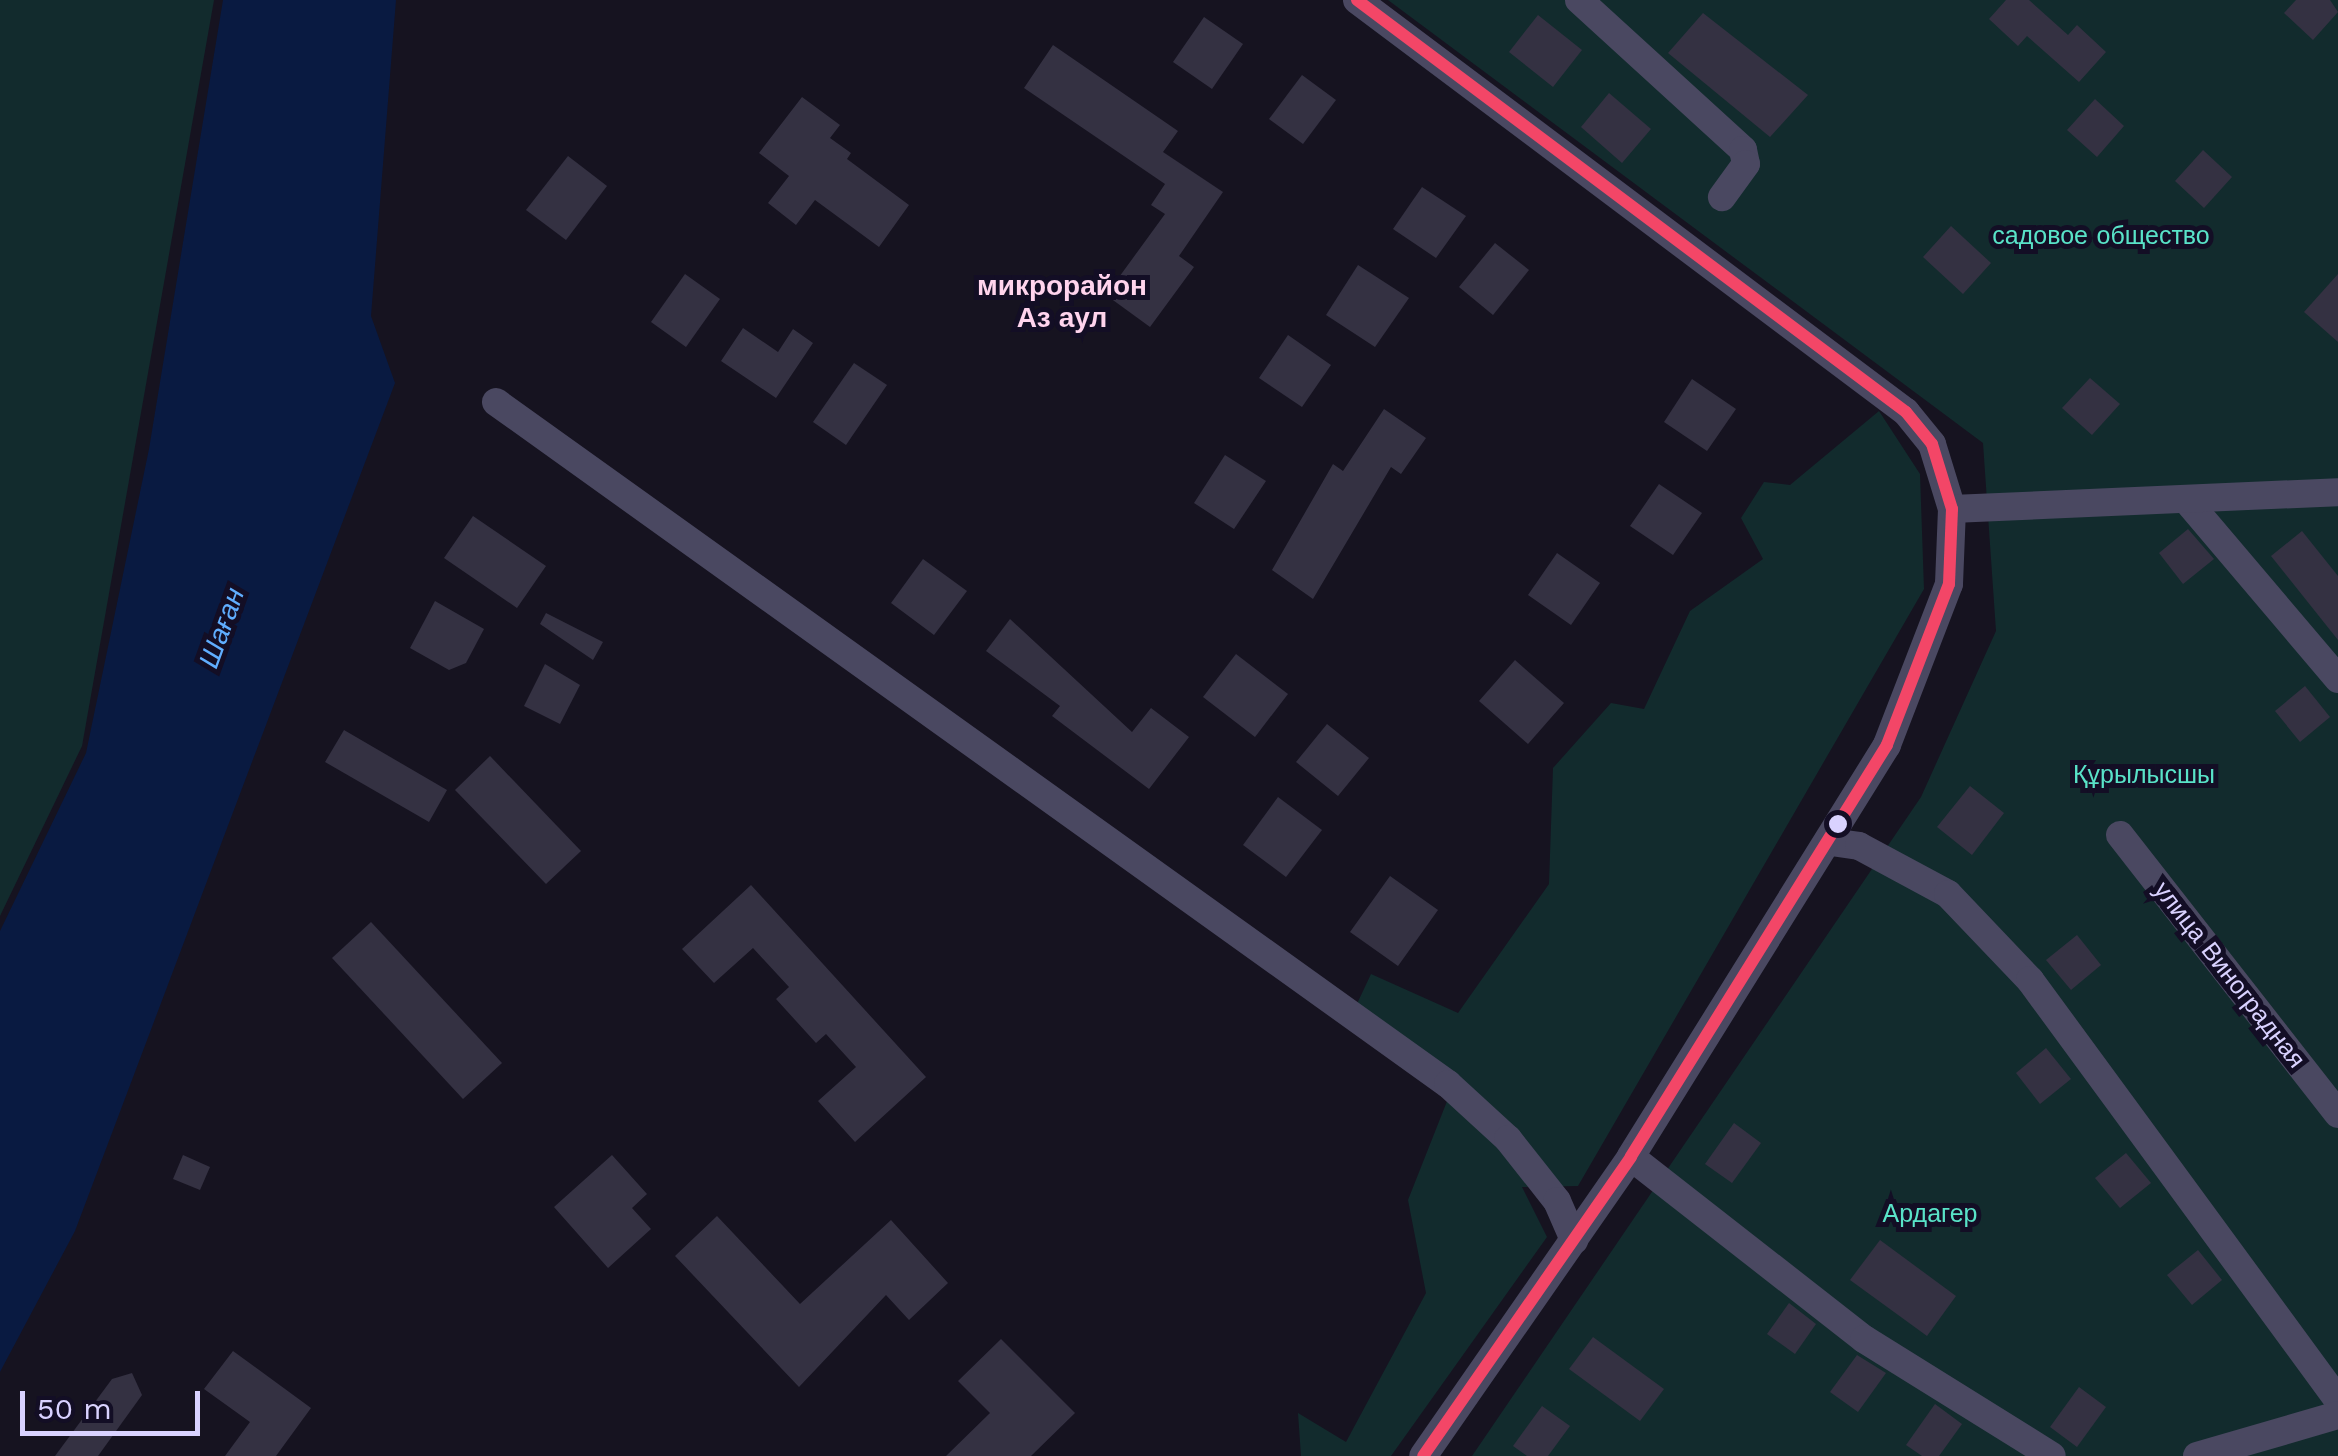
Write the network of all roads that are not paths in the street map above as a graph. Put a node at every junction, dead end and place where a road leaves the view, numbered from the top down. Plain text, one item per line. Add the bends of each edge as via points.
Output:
1 (1357, 0) edge
2 (1579, 0) edge
3 (1722, 197) dead end
4 (496, 402) dead end
5 (2338, 492) edge
6 (2188, 502) junction
7 (1952, 508) junction
8 (2338, 678) edge
9 (2120, 835) dead end
10 (1830, 842) junction
11 (2338, 1114) edge
12 (1631, 1157) junction
13 (1574, 1240) junction
14 (2338, 1400) edge
15 (2338, 1415) edge
16 (1424, 1456) edge
17 (2052, 1456) edge
18 (2197, 1456) edge

1 - 7 street via 1906,412 1947,474
2 - 3 street via 1743,150 1746,164
4 - 13 street via 1448,1084 1508,1139 1558,1201
5 - 6 street
6 - 7 street
6 - 8 street
7 - 10 street via 1950,584 1925,665
9 - 11 street, улица Виноградная
10 - 12 street
10 - 14 street via 1860,846 1948,894 2030,980
12 - 13 street
12 - 17 street via 1864,1339
13 - 16 street
15 - 18 street

